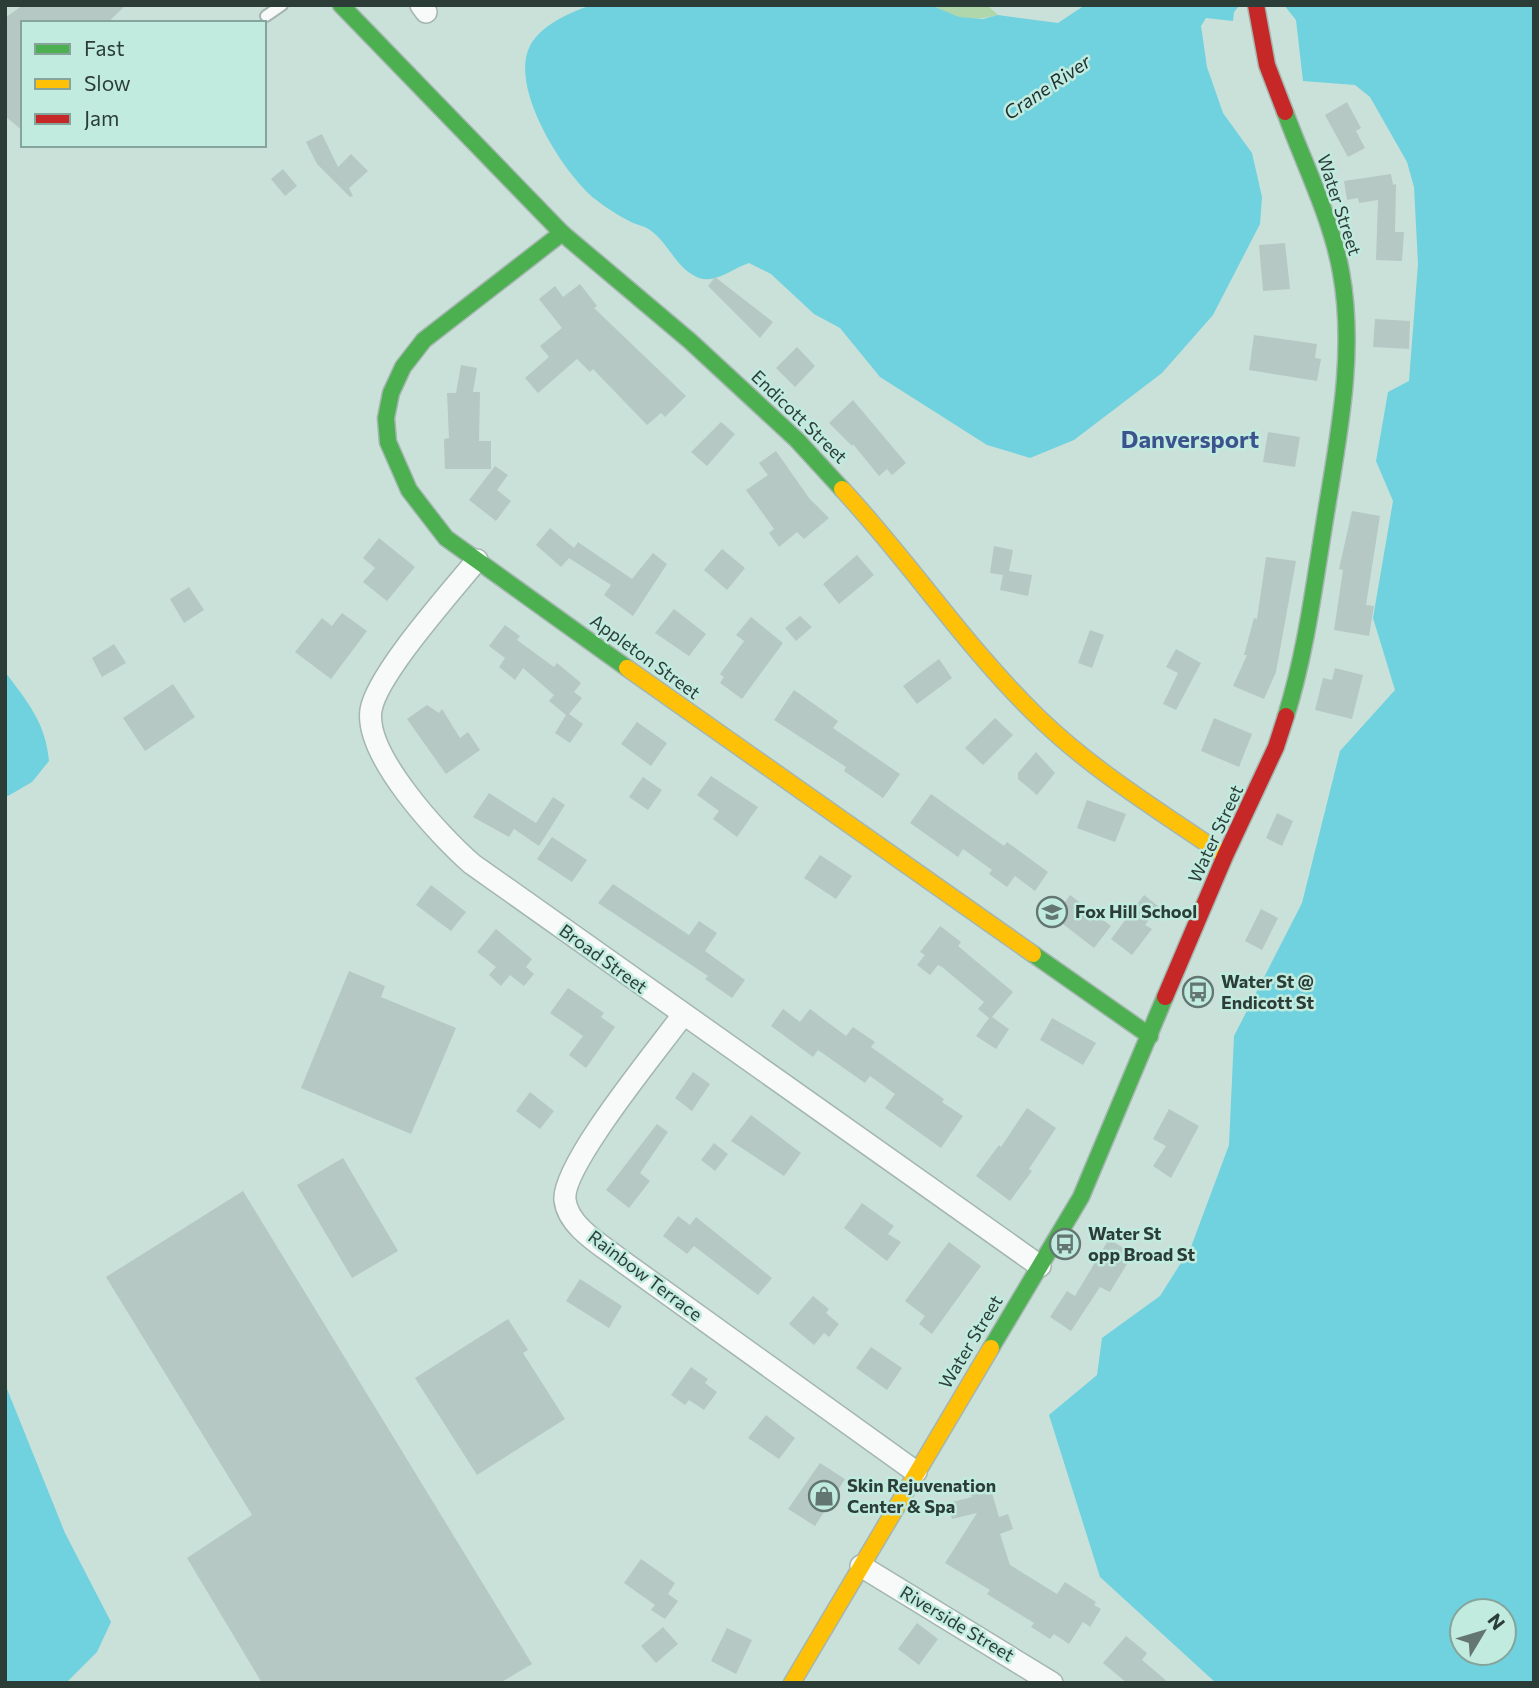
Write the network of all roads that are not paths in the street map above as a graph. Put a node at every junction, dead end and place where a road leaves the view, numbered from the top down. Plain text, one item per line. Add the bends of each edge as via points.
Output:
1 (282, 5) edge
2 (341, 5) edge
3 (1256, 9) edge
4 (265, 16) dead end
5 (562, 233) junction
6 (477, 560) junction
7 (1226, 856) junction
8 (682, 1016) junction
9 (1150, 1036) junction
10 (1040, 1266) junction
11 (916, 1472) junction
12 (861, 1566) junction
13 (792, 1683) edge
14 (1052, 1683) edge

1 - 4 lane
2 - 5 main road, Endicott Street
3 - 7 main road, Water Street via 1271,77 1333,240 1345,305 1346,373 1302,664 1276,747
5 - 6 main road, Appleton Street via 424,340 406,360 391,389 388,440 394,466 410,496 446,538
5 - 7 main road, Endicott Street via 690,341 797,440 892,542 984,660 1038,718 1114,779
6 - 8 street, Broad Street via 405,650 380,691 371,710 375,738 392,771 440,836
6 - 9 main road, Appleton Street
7 - 9 main road, Water Street
8 - 10 street, Broad Street
8 - 11 street, Rainbow Terrace via 577,1161 565,1199 569,1214 622,1261
9 - 10 main road, Water Street via 1082,1197
10 - 11 main road, Water Street
11 - 12 main road, Water Street
12 - 13 main road, Water Street
12 - 14 street, Riverside Street

